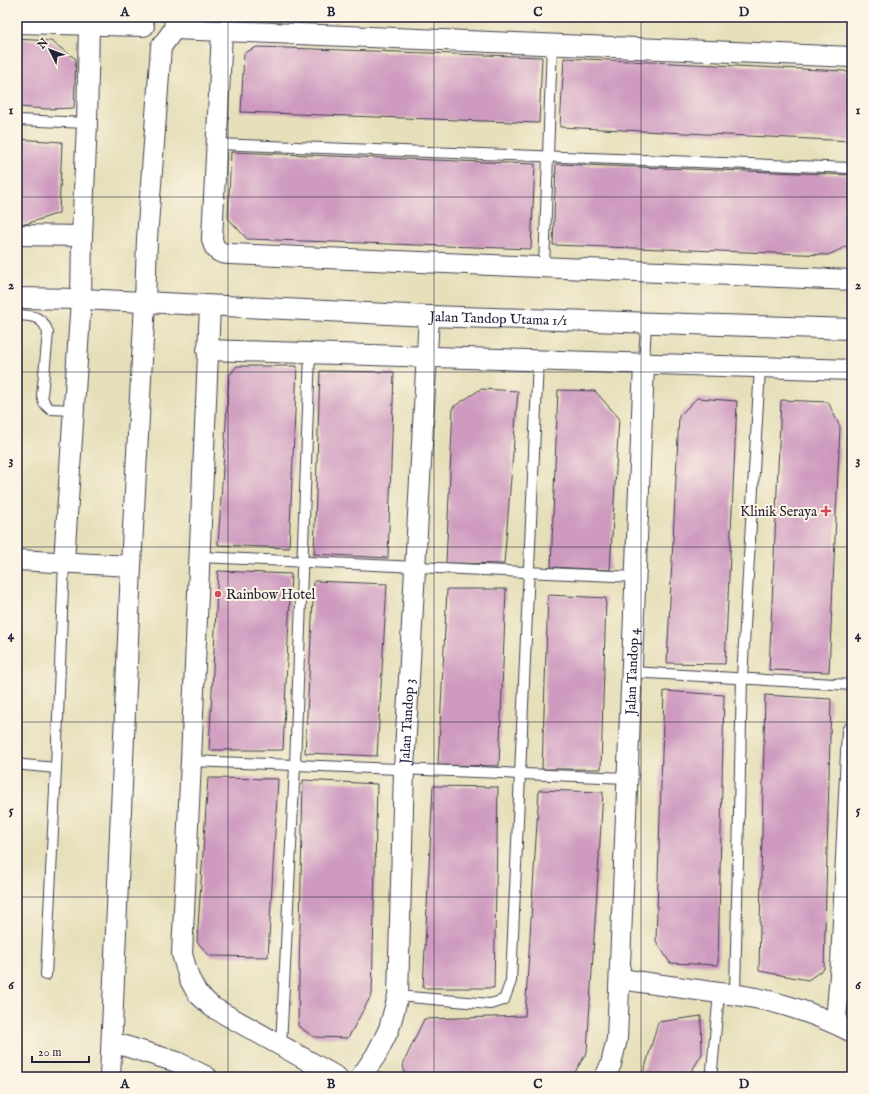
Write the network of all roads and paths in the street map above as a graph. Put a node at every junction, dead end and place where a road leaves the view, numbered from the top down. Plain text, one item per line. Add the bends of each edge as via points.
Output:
1 (144, 21) edge
2 (17, 23) edge
3 (175, 23) edge
4 (89, 24) junction
5 (222, 31) junction
6 (552, 44) junction
7 (161, 47) junction
8 (852, 57) edge
9 (17, 120) edge
10 (87, 123) junction
11 (217, 144) junction
12 (548, 156) junction
13 (852, 168) edge
14 (17, 235) edge
15 (82, 236) junction
16 (544, 267) junction
17 (852, 280) edge
18 (17, 298) edge
19 (80, 300) junction
20 (145, 302) junction
21 (210, 306) junction
22 (17, 315) edge
23 (429, 316) junction
24 (646, 322) junction
25 (852, 329) edge
26 (207, 350) junction
27 (310, 353) junction
28 (426, 357) junction
29 (538, 361) junction
30 (644, 364) junction
31 (760, 368) junction
32 (852, 370) edge
33 (74, 410) junction
34 (200, 557) junction
35 (17, 560) edge
36 (64, 562) junction
37 (303, 562) junction
38 (131, 566) junction
39 (415, 568) junction
40 (529, 572) junction
41 (636, 577) junction
42 (632, 672) junction
43 (742, 678) junction
44 (852, 685) edge
45 (852, 732) edge
46 (191, 761) junction
47 (17, 763) edge
48 (295, 765) junction
49 (56, 768) junction
50 (404, 769) junction
51 (520, 774) junction
52 (628, 778) junction
53 (847, 963) edge
54 (46, 975) dead end
55 (620, 979) junction
56 (727, 994) junction
57 (398, 996) junction
58 (844, 1028) edge
59 (112, 1042) junction
60 (281, 1046) junction
61 (110, 1077) edge
62 (206, 1077) edge
63 (337, 1077) edge
64 (361, 1077) edge
65 (605, 1077) edge
66 (710, 1077) edge

1 - 4 street
1 - 7 street
2 - 4 street
3 - 5 street
3 - 7 street
4 - 10 street
5 - 6 street
5 - 11 street
6 - 8 street
6 - 12 lane
7 - 20 street
9 - 10 lane
10 - 15 street
11 - 12 lane
11 - 16 street via 212,239 213,245 220,253
12 - 13 lane
12 - 16 lane
14 - 15 street
15 - 19 street
16 - 17 street
18 - 19 street, Jalan Tandop Utama 1/1
19 - 20 street, Jalan Tandop Utama 1/1
19 - 33 street
20 - 21 street, Jalan Tandop Utama 1/1
20 - 38 street
21 - 23 street, Jalan Tandop Utama 1/1
21 - 26 street
22 - 33 lane via 37,318 46,326 48,333 42,395 44,404 50,408
23 - 24 street, Jalan Tandop Utama 1/1
23 - 28 street, Jalan Tandop 3
24 - 25 street, Jalan Tandop Utama 1/1
24 - 30 lane
26 - 27 street
26 - 34 street
27 - 28 street
27 - 37 lane
28 - 29 street
28 - 39 street, Jalan Tandop 3
29 - 30 street
29 - 40 lane
30 - 31 street
30 - 41 street, Jalan Tandop 4
31 - 32 street
31 - 43 lane
33 - 36 street
34 - 37 lane
34 - 46 street
35 - 36 street
36 - 38 street
36 - 49 lane
37 - 39 lane
37 - 48 lane
38 - 59 street
39 - 40 lane
39 - 50 street, Jalan Tandop 3
40 - 41 lane
40 - 51 lane
41 - 42 street, Jalan Tandop 4
42 - 43 lane
42 - 52 street, Jalan Tandop 4
43 - 44 lane
43 - 56 lane
45 - 53 street
46 - 48 lane
46 - 60 street via 182,954 189,978 196,993 212,1007
47 - 49 lane
48 - 50 lane
48 - 60 lane
49 - 54 lane
50 - 51 lane
50 - 57 street, Jalan Tandop 3
51 - 52 lane
51 - 57 lane via 511,981 504,1000 490,1004
52 - 55 street, Jalan Tandop 4
53 - 58 street via 836,1021
55 - 56 street
55 - 65 street, Jalan Tandop 4 via 617,1039
56 - 58 street via 777,1004
56 - 66 lane
57 - 64 street, Jalan Tandop 3 via 389,1029
59 - 61 street
59 - 62 street via 178,1062
60 - 63 street

